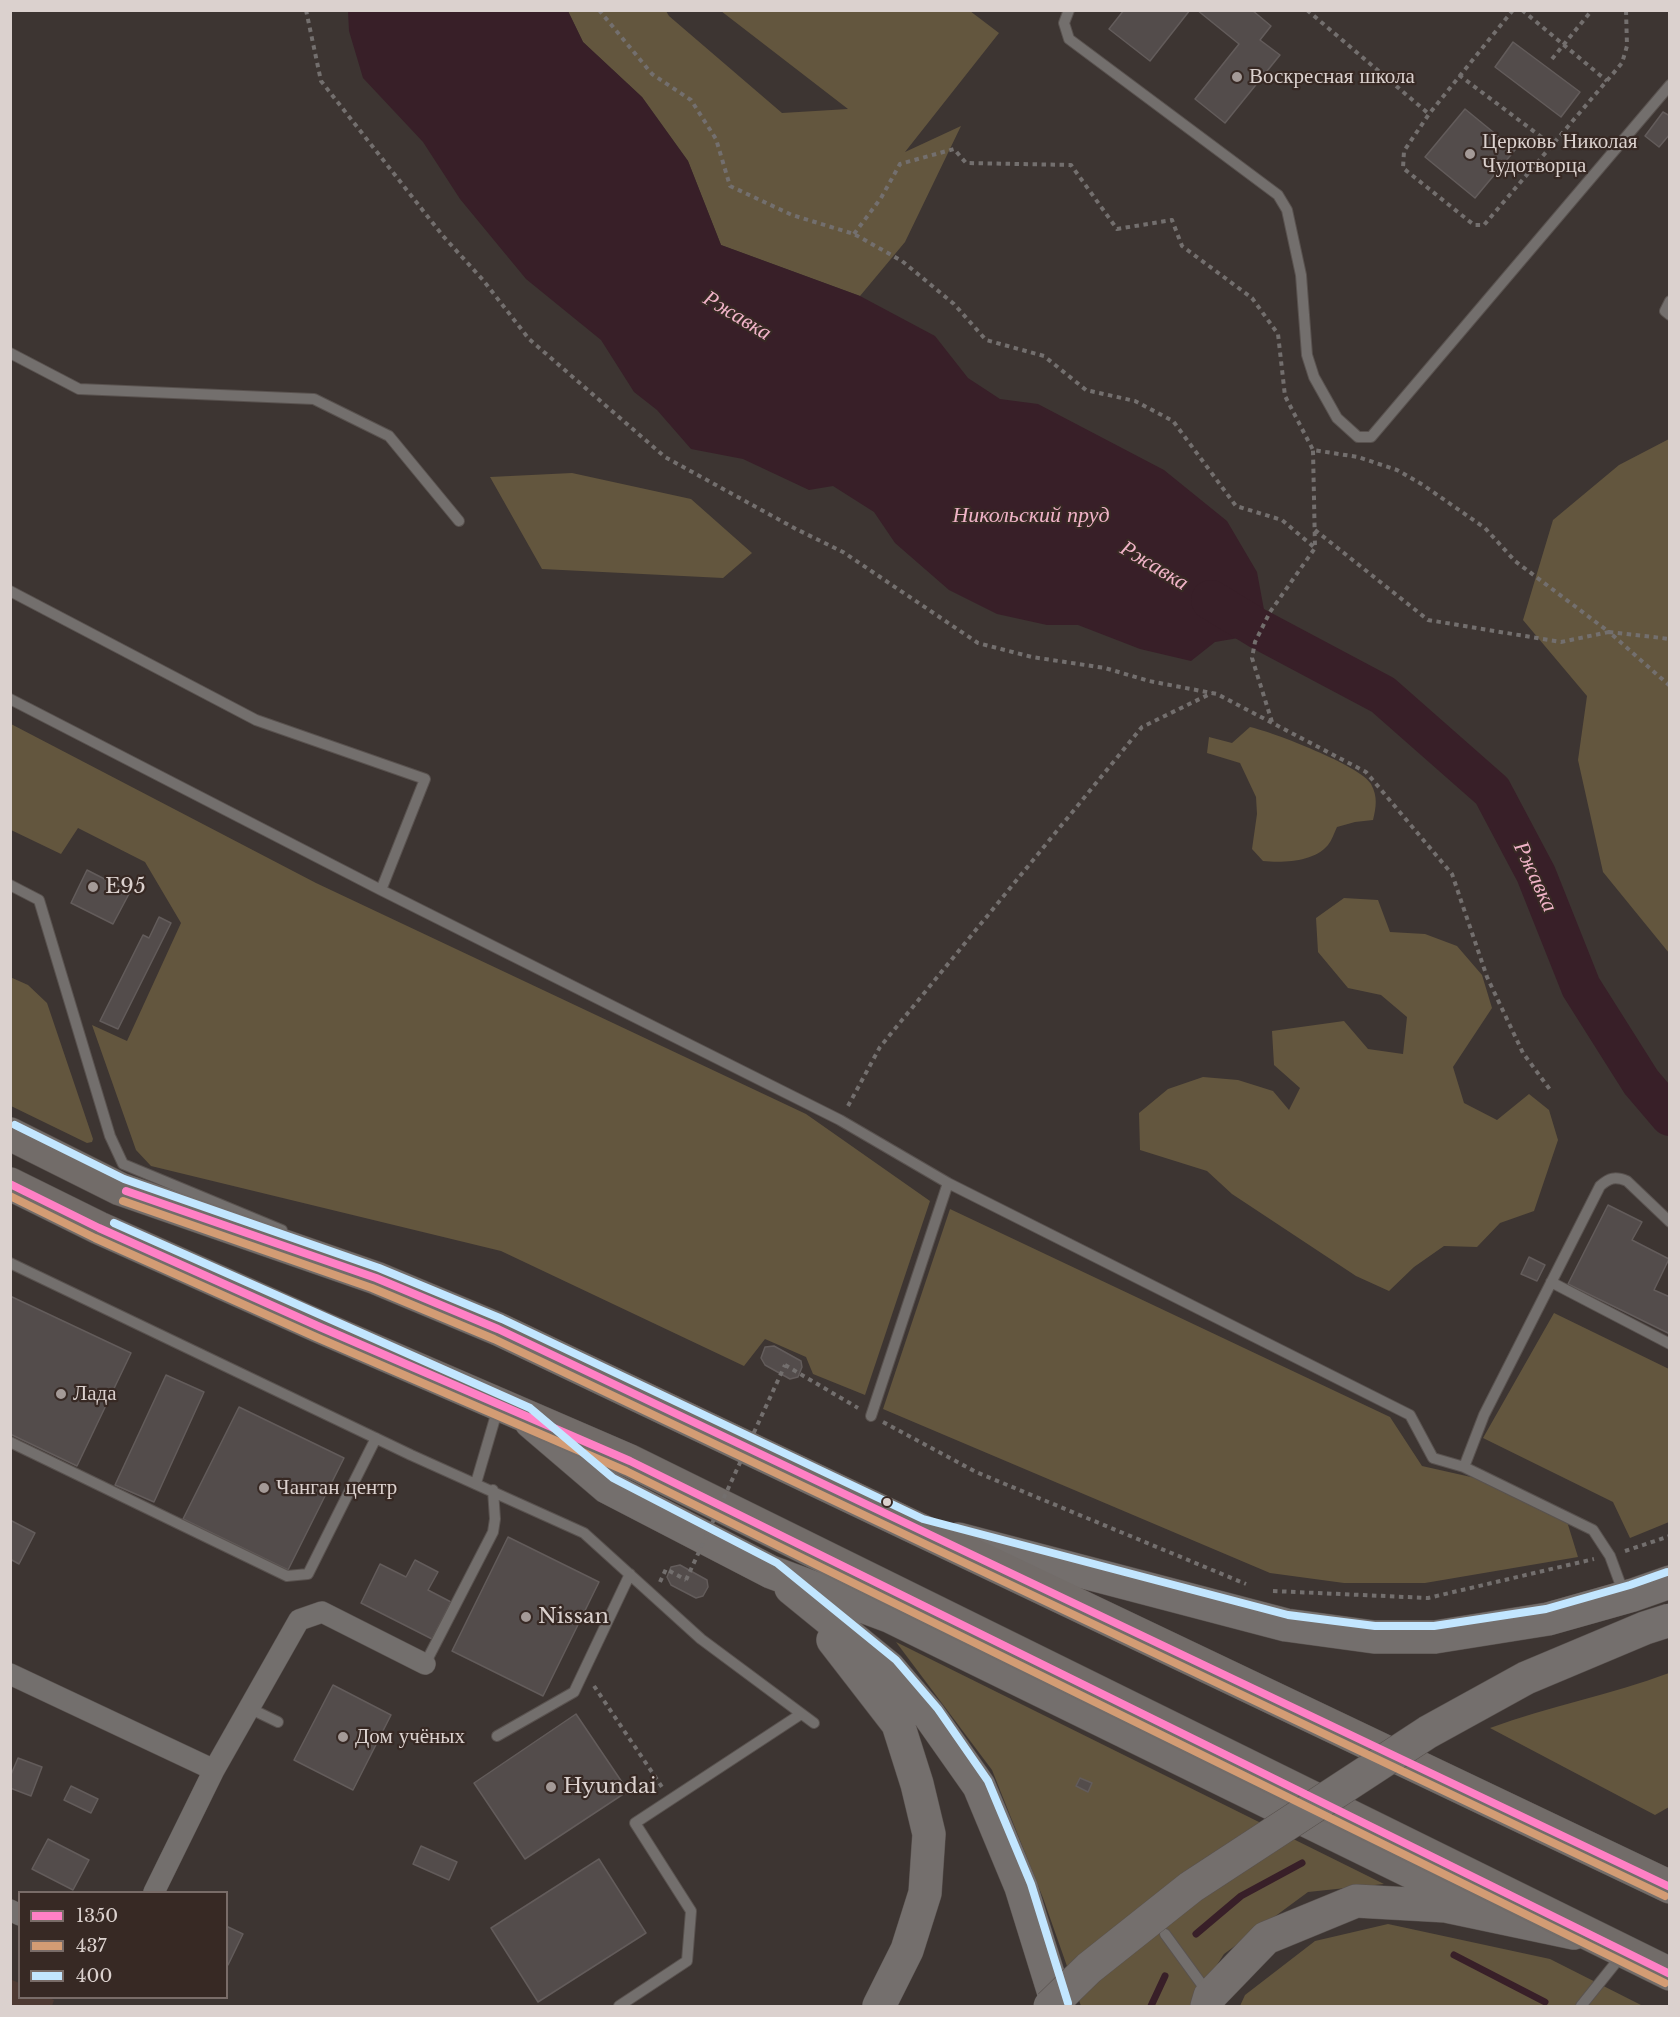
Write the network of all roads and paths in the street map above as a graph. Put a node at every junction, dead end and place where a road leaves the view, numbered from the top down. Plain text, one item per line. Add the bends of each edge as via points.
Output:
1 (306, 10) edge
2 (599, 10) edge
3 (1069, 10) edge
4 (1307, 10) edge
5 (1513, 10) edge
6 (1522, 10) edge
7 (1592, 10) edge
8 (1626, 10) edge
9 (1564, 45) junction
10 (1552, 59) dead end
11 (1459, 75) junction
12 (1607, 81) junction
13 (1670, 85) edge
14 (1429, 114) junction
15 (1552, 145) junction
16 (854, 234) junction
17 (1670, 301) edge
18 (1670, 315) edge
19 (10, 353) edge
20 (1313, 450) junction
21 (459, 520) dead end
22 (1315, 530) junction
23 (1315, 548) junction
24 (10, 591) edge
25 (1609, 632) junction
26 (1670, 639) edge
27 (1670, 686) edge
28 (1212, 693) junction
29 (10, 699) edge
30 (1272, 723) junction
31 (10, 885) edge
32 (381, 890) junction
33 (1551, 1091) dead end
34 (840, 1120) junction
35 (10, 1134) edge
36 (948, 1183) junction
37 (10, 1184) edge
38 (1670, 1222) edge
39 (10, 1263) edge
40 (376, 1278) junction
41 (1551, 1282) junction
42 (1670, 1344) edge
43 (512, 1411) junction
44 (871, 1416) junction
45 (376, 1438) junction
46 (10, 1442) edge
47 (1464, 1467) junction
48 (476, 1483) junction
49 (493, 1490) junction
50 (919, 1529) junction
51 (1670, 1536) edge
52 (1610, 1556) junction
53 (669, 1571) dead end
54 (771, 1572) junction
55 (630, 1574) junction
56 (1670, 1582) edge
57 (1253, 1586) dead end
58 (1264, 1591) dead end
59 (1625, 1598) junction
60 (1670, 1620) edge
61 (425, 1664) joint
62 (584, 1671) junction
63 (10, 1674) edge
64 (249, 1708) junction
65 (801, 1714) junction
66 (278, 1722) dead end
67 (814, 1724) dead end
68 (497, 1736) dead end
69 (214, 1770) junction
70 (670, 1800) junction
71 (1669, 1887) edge
72 (155, 1891) edge
73 (1503, 1917) junction
74 (1165, 1934) dead end
75 (1610, 1945) junction
76 (1670, 1974) edge
77 (1209, 2001) edge
78 (619, 2007) edge
79 (879, 2007) edge
80 (1050, 2007) edge
81 (1058, 2007) edge
82 (1581, 2007) edge

1 - 28 path via 321,81 443,236 529,339 665,457 843,552 978,643
2 - 16 path via 652,74 691,100 716,139 730,186 792,215
3 - 13 lane via 1064,23 1069,39 1278,195 1287,210 1301,275 1307,355 1314,377 1337,417 1358,437 1371,437
4 - 14 path
5 - 11 path
6 - 9 path
7 - 9 path
8 - 12 path via 1627,46 1622,63
9 - 10 path
9 - 12 path
11 - 14 path
11 - 15 path
12 - 15 path
14 - 15 path via 1404,151 1403,168 1474,225 1484,225
16 - 20 path via 900,164 954,149 966,163 1071,165 1117,229 1172,220 1182,246 1252,298 1278,334 1285,396
16 - 23 path via 902,261 954,304 986,340 1044,356 1086,390 1135,401 1173,421 1236,506 1282,520
17 - 18 lane via 1665,311
19 - 21 lane via 79,389 314,399 389,436
20 - 22 path
20 - 25 path via 1377,463 1423,485 1485,528 1515,561
22 - 23 path
22 - 25 path via 1428,620 1561,642
23 - 30 path via 1270,612 1255,642 1252,658
24 - 32 lane via 256,720 424,779
25 - 26 path
25 - 27 path
28 - 30 path
28 - 34 path via 1142,727 880,1047
29 - 32 lane
30 - 33 path via 1366,772 1452,874 1487,977 1523,1053
31 - 40 lane via 39,900 110,1136 123,1164 270,1223
32 - 34 lane
34 - 36 lane
35 - 40 highway via 120,1189
36 - 44 lane
36 - 47 lane via 1410,1414 1433,1458
37 - 43 highway
38 - 41 lane via 1627,1181 1618,1177 1608,1179 1600,1186
39 - 45 lane
40 - 50 highway via 498,1329
41 - 42 lane
41 - 47 lane via 1484,1415
43 - 48 lane
43 - 54 main road via 607,1487
43 - 75 highway via 641,1466
44 - 53 path, bridge via 784,1365 686,1580
44 - 57 path via 976,1472
45 - 46 lane via 308,1574 288,1576
45 - 48 lane
47 - 52 lane via 1593,1530
48 - 49 lane
49 - 55 lane via 584,1533
49 - 61 lane via 493,1532
50 - 59 main road via 1286,1625 1374,1637 1435,1637 1548,1619
50 - 71 highway
51 - 52 path
52 - 58 path via 1428,1598
52 - 59 lane
54 - 73 main road via 889,1616
54 - 79 main road via 843,1652 898,1724 917,1784 929,1834 925,1893 907,1950
54 - 81 main road via 888,1668 929,1714 979,1786 1022,1887
55 - 62 lane
55 - 65 lane via 701,1639
56 - 59 main road
60 - 80 main road, bridge via 1526,1678 1428,1732 1191,1887 1089,1968
61 - 64 street via 322,1612 299,1620
62 - 68 lane via 574,1692
62 - 70 path
63 - 69 street
64 - 66 lane
64 - 69 street
65 - 67 lane
65 - 70 lane
69 - 72 street
70 - 78 lane via 635,1824 691,1911 687,1961
73 - 75 main road
73 - 77 main road via 1446,1906 1356,1901 1266,1938
74 - 77 lane
75 - 76 highway
75 - 82 lane

